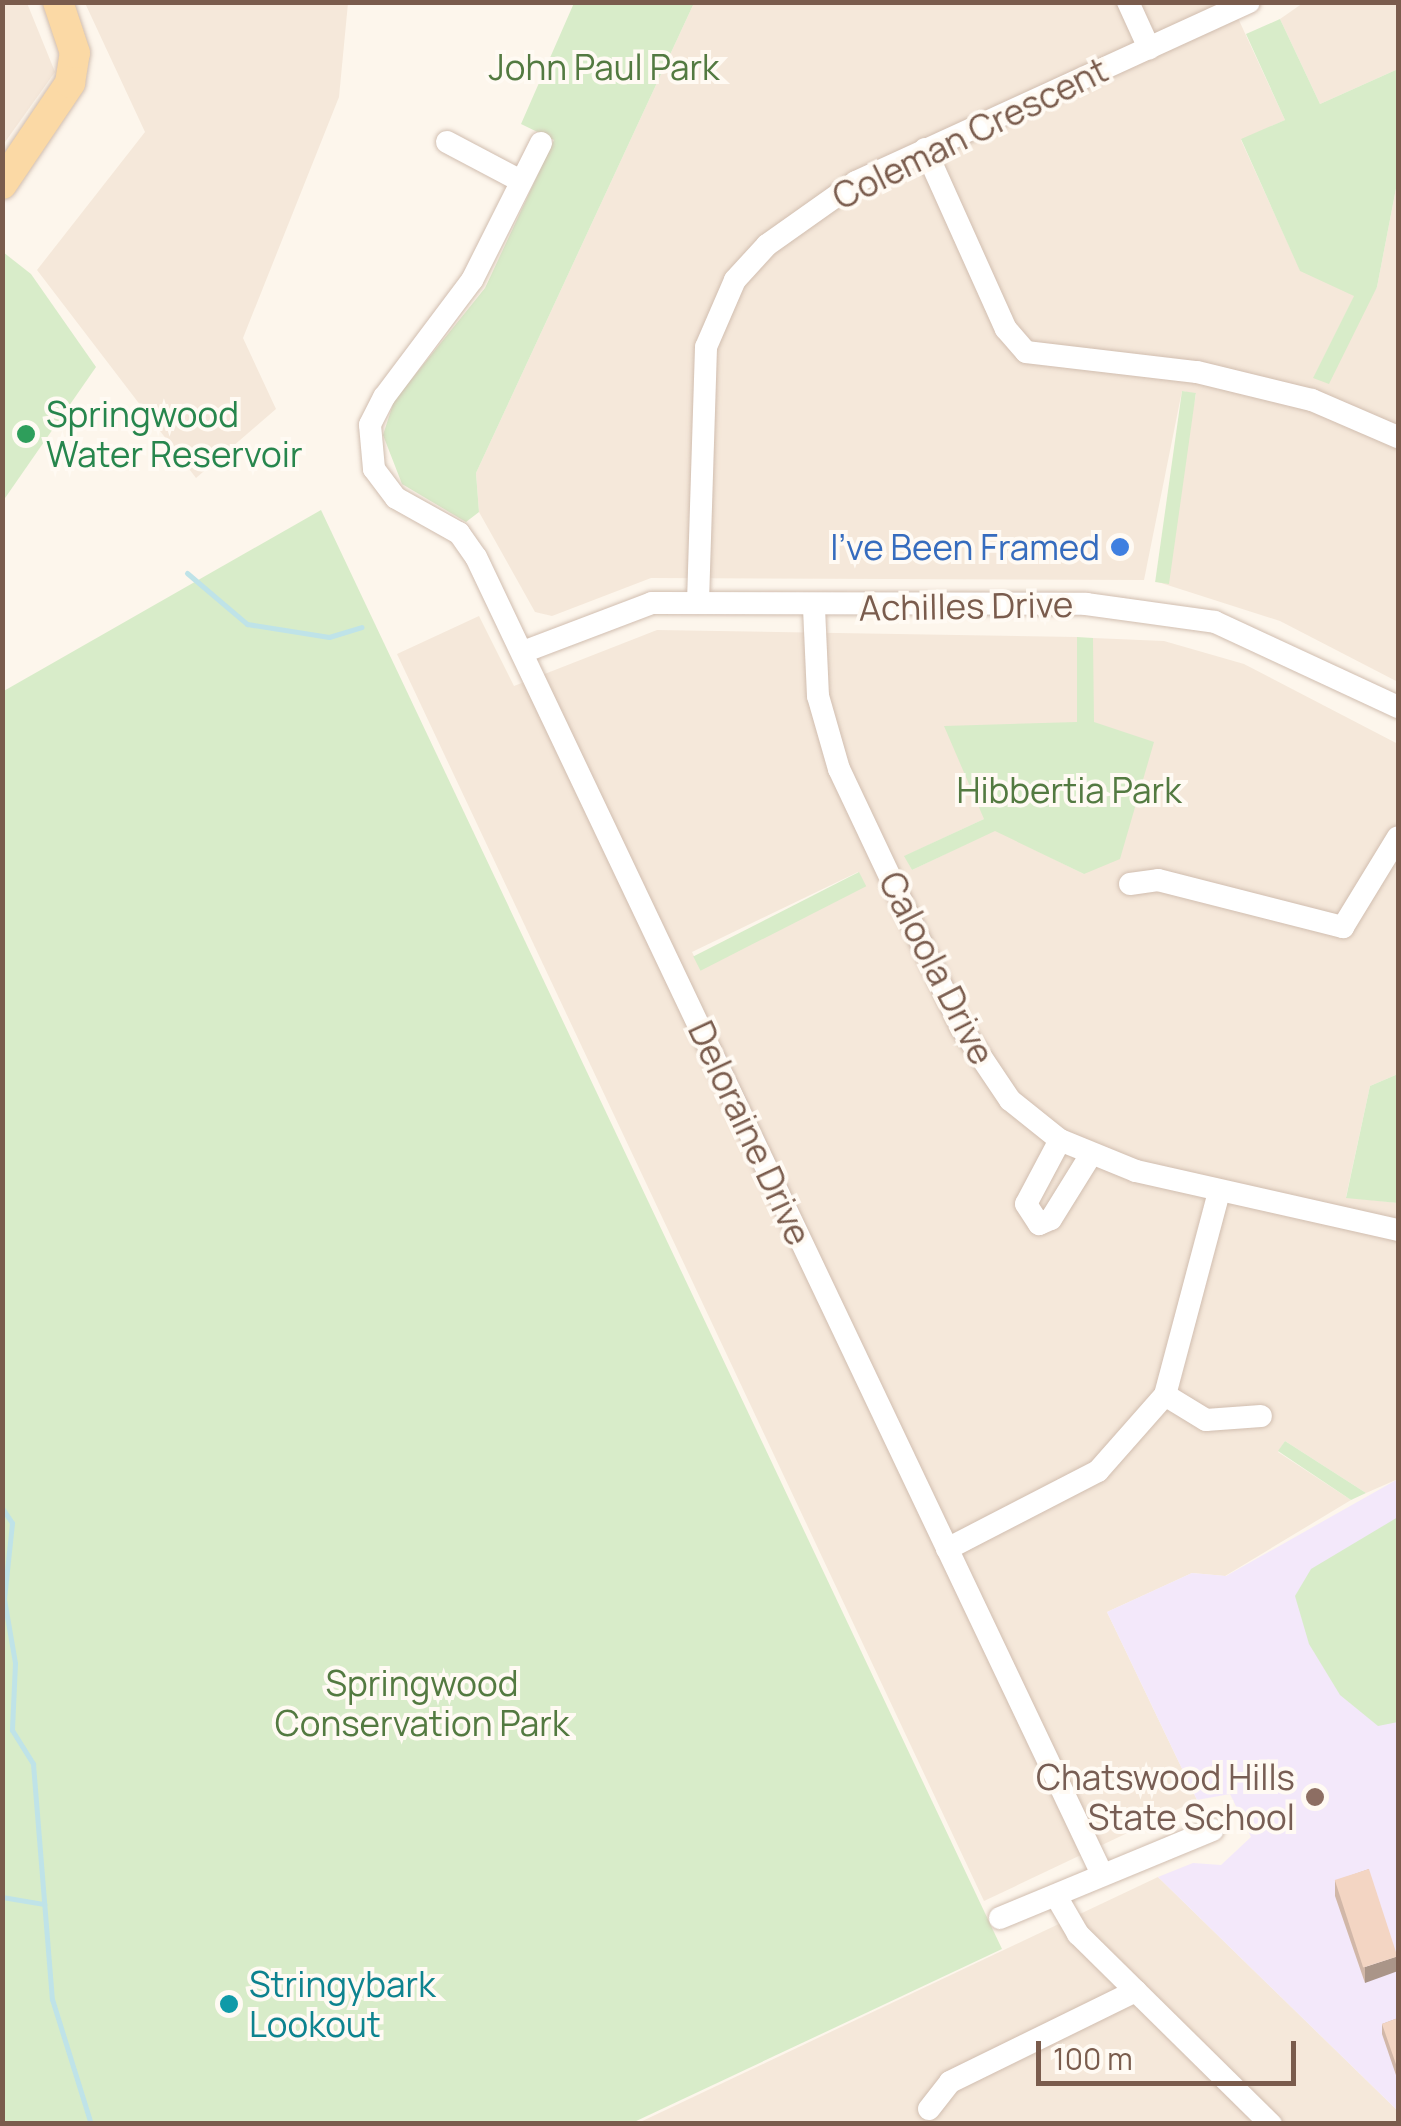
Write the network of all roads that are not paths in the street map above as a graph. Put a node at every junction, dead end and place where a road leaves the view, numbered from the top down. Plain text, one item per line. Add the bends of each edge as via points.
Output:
1 (58, 2) edge
2 (1128, 2) edge
3 (1249, 2) edge
4 (1149, 48) junction
5 (447, 142) dead end
6 (540, 143) dead end
7 (924, 150) junction
8 (521, 181) junction
9 (2, 184) edge
10 (1398, 437) edge
11 (698, 602) junction
12 (814, 608) junction
13 (522, 652) junction
14 (1398, 706) edge
15 (1398, 837) edge
16 (1130, 884) dead end
17 (1060, 1140) junction
18 (1090, 1156) junction
19 (1219, 1192) junction
20 (1398, 1230) edge
21 (1165, 1395) junction
22 (1262, 1416) dead end
23 (947, 1549) junction
24 (1212, 1830) dead end
25 (1102, 1874) junction
26 (1056, 1896) junction
27 (1000, 1918) dead end
28 (1136, 1991) junction
29 (929, 2109) dead end
30 (1271, 2124) edge

1 - 9 main road via 75,53 70,83
2 - 4 street
3 - 4 street, Coleman Crescent
4 - 7 street, Coleman Crescent
5 - 8 street
6 - 8 street
7 - 10 street via 1006,329 1026,352 1197,372 1312,400
7 - 11 street, Coleman Crescent via 808,212 735,280 718,313 701,390
8 - 13 street, Deloraine Drive via 472,280 370,425 385,485 459,533
11 - 12 street, Achilles Drive
11 - 13 street, Achilles Drive via 618,610
12 - 14 street, Achilles Drive via 1144,608 1265,640
12 - 17 street, Caloola Drive via 818,696 839,769 986,1069
13 - 23 street, Deloraine Drive
15 - 16 street via 1344,927 1158,880
17 - 18 street, Caloola Drive
17 - 18 street via 1026,1204 1039,1224 1051,1219
18 - 19 street, Caloola Drive
19 - 20 street, Caloola Drive
19 - 21 street
21 - 22 street via 1206,1420
21 - 23 street via 1098,1471
23 - 25 street, Deloraine Drive
24 - 25 street
25 - 26 street
26 - 27 street
26 - 28 street via 1078,1934
28 - 29 street via 950,2082
28 - 30 street

